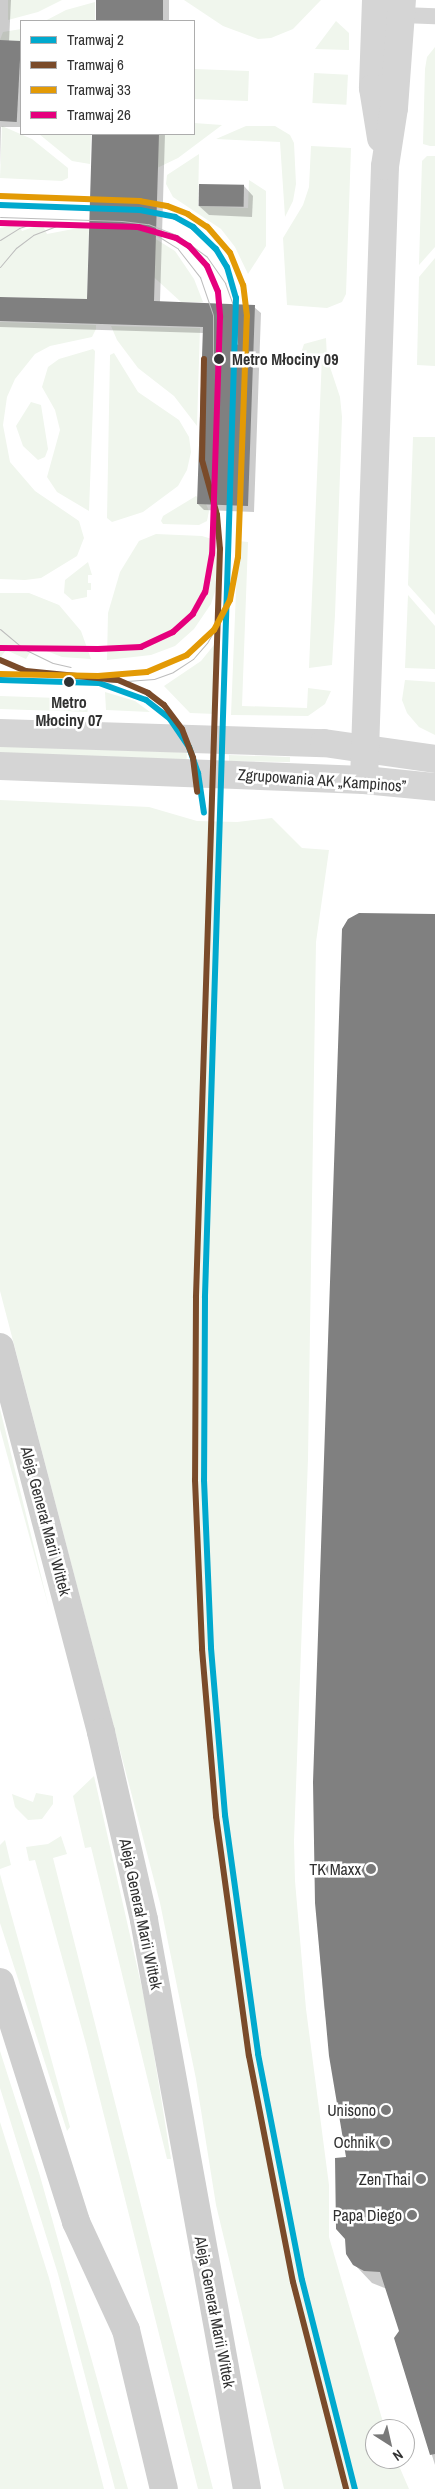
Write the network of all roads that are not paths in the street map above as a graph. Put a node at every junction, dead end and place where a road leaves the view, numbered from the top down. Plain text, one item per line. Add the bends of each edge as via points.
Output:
1 (372, 6) edge
2 (402, 7) edge
3 (435, 16) edge
4 (394, 108) junction
5 (385, 166) junction
6 (0, 733) edge
7 (365, 749) junction
8 (435, 759) edge
9 (0, 766) edge
10 (364, 780) junction
11 (435, 787) edge
12 (0, 1347) edge
13 (0, 1982) edge
14 (164, 2489) edge
15 (247, 2489) edge

1 - 4 lane via 386,40
1 - 5 street via 374,88
2 - 3 lane
2 - 4 street
4 - 5 street
5 - 7 street
6 - 7 street, Zgrupowania AK „Kampinos” via 299,742
7 - 8 street, Zgrupowania AK „Kampinos”
7 - 10 street
9 - 10 street, Zgrupowania AK „Kampinos”
10 - 11 street, Zgrupowania AK „Kampinos”
12 - 15 main road, Aleja Generał Marii Wittek via 102,1732 144,1920
13 - 14 main road via 76,2222 126,2330

